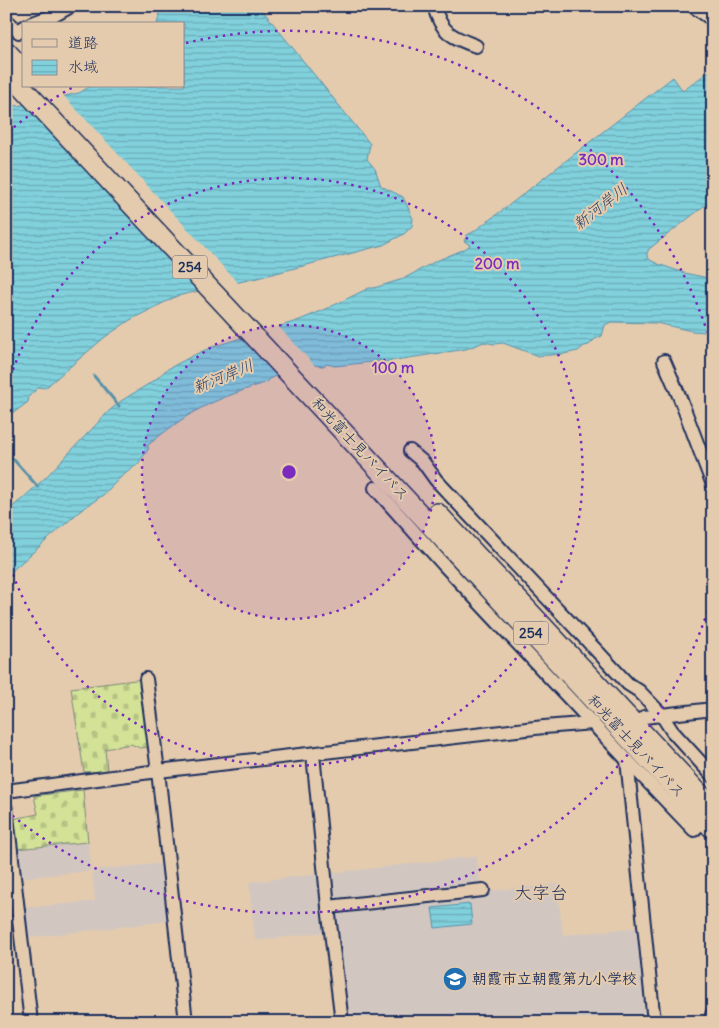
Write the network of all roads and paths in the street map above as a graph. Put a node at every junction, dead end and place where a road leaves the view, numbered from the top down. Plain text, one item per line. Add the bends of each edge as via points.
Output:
1 (71, 6) edge
2 (434, 6) edge
3 (694, 6) edge
4 (6, 20) edge
5 (713, 20) edge
6 (35, 22) edge
7 (21, 30) edge
8 (476, 46) dead end
9 (6, 51) edge
10 (22, 68) edge
11 (6, 70) edge
12 (22, 81) edge
13 (39, 92) edge
14 (665, 366) dead end
15 (410, 451) dead end
16 (713, 485) edge
17 (375, 488) dead end
18 (146, 680) dead end
19 (713, 709) edge
20 (661, 714) junction
21 (644, 717) dead end
22 (593, 724) junction
23 (313, 754) junction
24 (627, 760) junction
25 (158, 771) junction
26 (713, 776) edge
27 (6, 791) edge
28 (6, 808) edge
29 (710, 818) edge
30 (483, 890) dead end
31 (328, 906) junction
32 (713, 1012) edge
33 (31, 1022) edge
34 (186, 1022) edge
35 (342, 1022) edge
36 (654, 1022) edge
37 (710, 1022) edge

1 - 6 street
2 - 8 street via 442,26 450,34
3 - 5 street
4 - 7 street
9 - 10 highway
11 - 12 highway, 和光富士見バイパス / 254
13 - 29 highway, 和光富士見バイパス / 254
14 - 16 street
15 - 20 street via 628,684
17 - 22 street
18 - 25 street
19 - 20 street
20 - 21 street
20 - 26 street
22 - 23 street
22 - 24 street
23 - 25 street
23 - 31 street
24 - 29 street via 694,830
24 - 36 street
25 - 27 street
25 - 34 street
28 - 33 street
30 - 31 street
31 - 35 street
32 - 37 street

